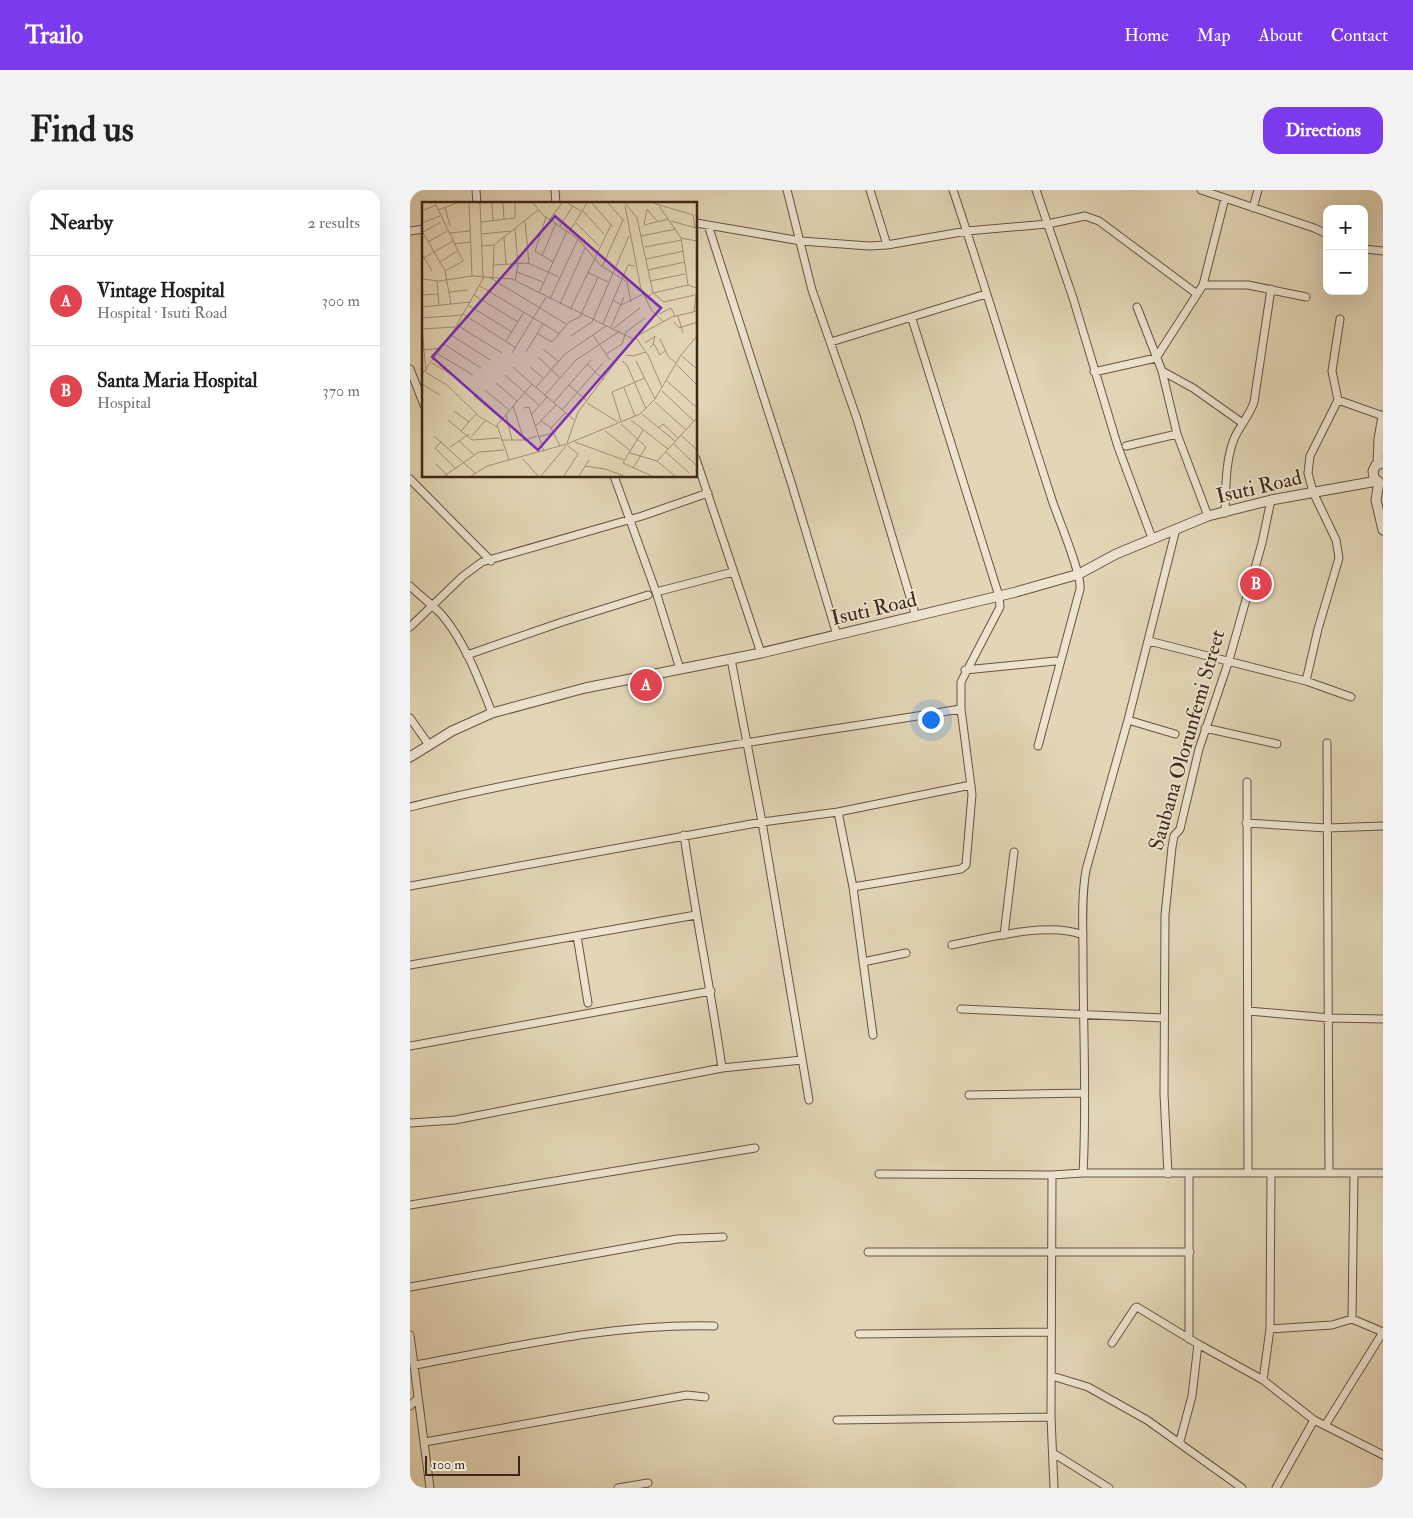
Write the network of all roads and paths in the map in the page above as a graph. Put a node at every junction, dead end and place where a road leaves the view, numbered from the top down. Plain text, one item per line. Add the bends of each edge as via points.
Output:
1 (787, 190) edge
2 (870, 190) edge
3 (953, 190) edge
4 (1036, 190) edge
5 (1201, 190) edge
6 (1258, 190) edge
7 (1225, 198) junction
8 (1253, 208) junction
9 (698, 223) edge
10 (1048, 224) junction
11 (708, 225) junction
12 (967, 231) junction
13 (1323, 233) edge
14 (801, 241) junction
15 (887, 245) junction
16 (1368, 249) edge
17 (1383, 251) edge
18 (1203, 285) junction
19 (1271, 289) junction
20 (986, 294) junction
21 (1197, 294) junction
22 (1306, 297) dead end
23 (1137, 307) dead end
24 (912, 319) junction
25 (1340, 319) dead end
26 (831, 342) junction
27 (1156, 358) junction
28 (410, 369) edge
29 (1162, 370) junction
30 (1094, 372) junction
31 (422, 400) edge
32 (1338, 400) junction
33 (1383, 416) edge
34 (1241, 422) junction
35 (1177, 434) junction
36 (1126, 446) dead end
37 (1380, 450) edge
38 (1381, 463) edge
39 (698, 466) edge
40 (615, 478) edge
41 (410, 479) edge
42 (1378, 480) edge
43 (1313, 492) junction
44 (708, 493) junction
45 (1379, 499) edge
46 (1271, 500) junction
47 (1225, 513) junction
48 (1208, 516) junction
49 (630, 520) junction
50 (1176, 529) junction
51 (1383, 530) edge
52 (1152, 538) junction
53 (491, 561) junction
54 (733, 572) junction
55 (1079, 574) junction
56 (410, 586) edge
57 (656, 592) junction
58 (648, 595) dead end
59 (999, 596) junction
60 (431, 606) junction
61 (916, 617) junction
62 (410, 628) edge
63 (836, 635) junction
64 (1149, 641) junction
65 (761, 653) junction
66 (467, 655) junction
67 (731, 660) junction
68 (1229, 660) junction
69 (1055, 661) dead end
70 (680, 668) junction
71 (965, 670) junction
72 (1306, 681) junction
73 (1351, 697) dead end
74 (961, 709) junction
75 (492, 713) junction
76 (410, 718) edge
77 (1128, 720) junction
78 (1205, 728) junction
79 (1175, 734) dead end
80 (1327, 742) dead end
81 (746, 744) junction
82 (1277, 744) dead end
83 (429, 745) junction
84 (1038, 746) dead end
85 (410, 757) edge
86 (1247, 782) dead end
87 (971, 785) junction
88 (410, 807) edge
89 (838, 812) junction
90 (762, 822) junction
91 (1246, 823) junction
92 (1383, 826) edge
93 (1327, 828) junction
94 (684, 836) junction
95 (1014, 852) dead end
96 (410, 886) edge
97 (853, 887) junction
98 (696, 915) junction
99 (1004, 935) junction
100 (1083, 935) junction
101 (577, 936) junction
102 (952, 945) dead end
103 (906, 953) dead end
104 (863, 962) junction
105 (410, 964) edge
106 (711, 991) junction
107 (588, 1003) dead end
108 (961, 1009) dead end
109 (1248, 1011) junction
110 (1083, 1014) junction
111 (1164, 1018) junction
112 (1330, 1018) junction
113 (1383, 1019) edge
114 (873, 1035) dead end
115 (410, 1046) edge
116 (802, 1060) junction
117 (722, 1068) junction
118 (1084, 1093) junction
119 (969, 1095) dead end
120 (808, 1100) dead end
121 (410, 1123) edge
122 (755, 1148) dead end
123 (1248, 1172) junction
124 (1083, 1173) junction
125 (1189, 1173) junction
126 (1330, 1173) junction
127 (1383, 1173) edge
128 (879, 1174) dead end
129 (1168, 1174) junction
130 (1271, 1174) junction
131 (1354, 1174) junction
132 (1052, 1175) junction
133 (410, 1205) edge
134 (723, 1236) dead end
135 (868, 1252) dead end
136 (1052, 1252) junction
137 (1190, 1252) junction
138 (410, 1287) edge
139 (1352, 1319) junction
140 (714, 1326) dead end
141 (1270, 1329) junction
142 (1051, 1332) junction
143 (1383, 1332) edge
144 (858, 1334) dead end
145 (410, 1335) edge
146 (1189, 1339) junction
147 (1112, 1343) dead end
148 (1198, 1344) junction
149 (414, 1365) junction
150 (1052, 1376) junction
151 (1263, 1380) junction
152 (705, 1397) dead end
153 (418, 1398) junction
154 (410, 1406) edge
155 (1051, 1417) junction
156 (836, 1420) dead end
157 (1314, 1420) junction
158 (1326, 1424) junction
159 (1180, 1441) junction
160 (425, 1442) junction
161 (1054, 1453) junction
162 (1383, 1455) edge
163 (648, 1483) dead end
164 (430, 1488) edge
165 (618, 1488) edge
166 (1054, 1488) edge
167 (1109, 1488) edge
168 (1242, 1488) edge
169 (1276, 1488) edge

1 - 14 street
2 - 15 street
3 - 12 street
4 - 10 street
5 - 7 street
6 - 8 street
7 - 8 street
7 - 18 street
8 - 13 street
9 - 11 street
10 - 12 street
10 - 21 street via 1075,217 1093,218
10 - 30 street
11 - 14 street
11 - 63 street via 791,482
12 - 15 street
12 - 20 street
14 - 15 street
14 - 26 street via 812,290
16 - 17 street
18 - 19 street
18 - 21 street
19 - 22 street
19 - 34 street via 1254,402
20 - 24 street
20 - 55 street via 1068,549
21 - 27 street
23 - 27 street
24 - 26 street
24 - 59 street
25 - 32 street via 1332,371
26 - 61 street
27 - 29 street
27 - 30 street
28 - 31 street
29 - 34 street
29 - 35 street
30 - 52 street
32 - 33 street
32 - 43 street via 1308,464
33 - 37 street
34 - 47 street via 1230,458
35 - 36 street
35 - 48 street
37 - 38 street
38 - 42 street via 1374,468
39 - 44 street
40 - 49 street
41 - 53 street
42 - 43 street, Isuti Road
42 - 45 street
43 - 46 street, Isuti Road
43 - 72 street via 1336,540 1339,558
44 - 49 street
44 - 54 street
45 - 51 street
46 - 47 street, Isuti Road
46 - 68 street, Saubana Olorunfemi Street
47 - 48 street, Isuti Road
48 - 50 street, Isuti Road
49 - 53 street
49 - 57 street
50 - 52 street, Isuti Road
50 - 64 street
52 - 55 street, Isuti Road
53 - 60 street via 474,567
54 - 57 street
54 - 65 street
55 - 59 street, Isuti Road
55 - 84 street via 1080,589
56 - 60 street
57 - 70 street
58 - 66 street
59 - 61 street, Isuti Road
59 - 71 street via 998,615
60 - 62 street
60 - 66 street via 444,618
61 - 63 street, Isuti Road
63 - 65 street, Isuti Road
64 - 68 street
64 - 77 street
65 - 67 street, Isuti Road
66 - 75 street
67 - 70 street, Isuti Road
67 - 81 street
68 - 72 street
68 - 78 street, Saubana Olorunfemi Street
69 - 71 street
70 - 75 street, Isuti Road via 585,688
71 - 74 street via 961,682
72 - 73 street
74 - 81 street
74 - 87 street
75 - 83 street, Isuti Road via 474,719
76 - 83 street
77 - 79 street
77 - 100 street via 1086,870
78 - 82 street
78 - 111 street, Saubana Olorunfemi Street via 1180,829 1174,836 1172,847 1166,898
80 - 93 street
81 - 88 street via 503,786
81 - 90 street
83 - 85 street, Isuti Road
86 - 91 street
87 - 89 street
87 - 97 street via 966,865 961,869
89 - 90 street
89 - 97 street
90 - 94 street
90 - 116 street
91 - 93 street
91 - 109 street
92 - 93 street
93 - 112 street
94 - 96 street
94 - 98 street
95 - 99 street
97 - 104 street
98 - 101 street
98 - 106 street
99 - 100 street via 1066,930
99 - 102 street
100 - 110 street
101 - 105 street
101 - 107 street
103 - 104 street
104 - 114 street
106 - 115 street
106 - 117 street
108 - 110 street
109 - 112 street
109 - 123 street
110 - 111 street
110 - 118 street
111 - 129 street, Saubana Olorunfemi Street
112 - 113 street
112 - 126 street
116 - 117 street
116 - 120 street
117 - 121 street via 455,1120
118 - 119 street
118 - 124 street
122 - 133 street
123 - 125 street
123 - 130 street
124 - 129 street
124 - 132 street
125 - 129 street
125 - 137 street
126 - 130 street
126 - 131 street
127 - 131 street
128 - 132 street
130 - 141 street
131 - 139 street
132 - 136 street
134 - 138 street via 677,1239
135 - 136 street
136 - 137 street
136 - 142 street
137 - 146 street
139 - 141 street via 1332,1325
139 - 143 street
140 - 149 street via 675,1325 546,1341
141 - 151 street
142 - 144 street
142 - 150 street
143 - 158 street
145 - 149 street
146 - 147 street via 1136,1308
146 - 148 street
148 - 151 street
148 - 159 street via 1192,1396
149 - 153 street
150 - 155 street
150 - 159 street via 1102,1394
151 - 157 street
152 - 160 street via 687,1395
153 - 154 street
153 - 160 street
155 - 156 street
155 - 161 street
157 - 158 street
157 - 169 street
158 - 162 street
159 - 168 street
160 - 164 street
161 - 166 street
161 - 167 street
163 - 165 street

